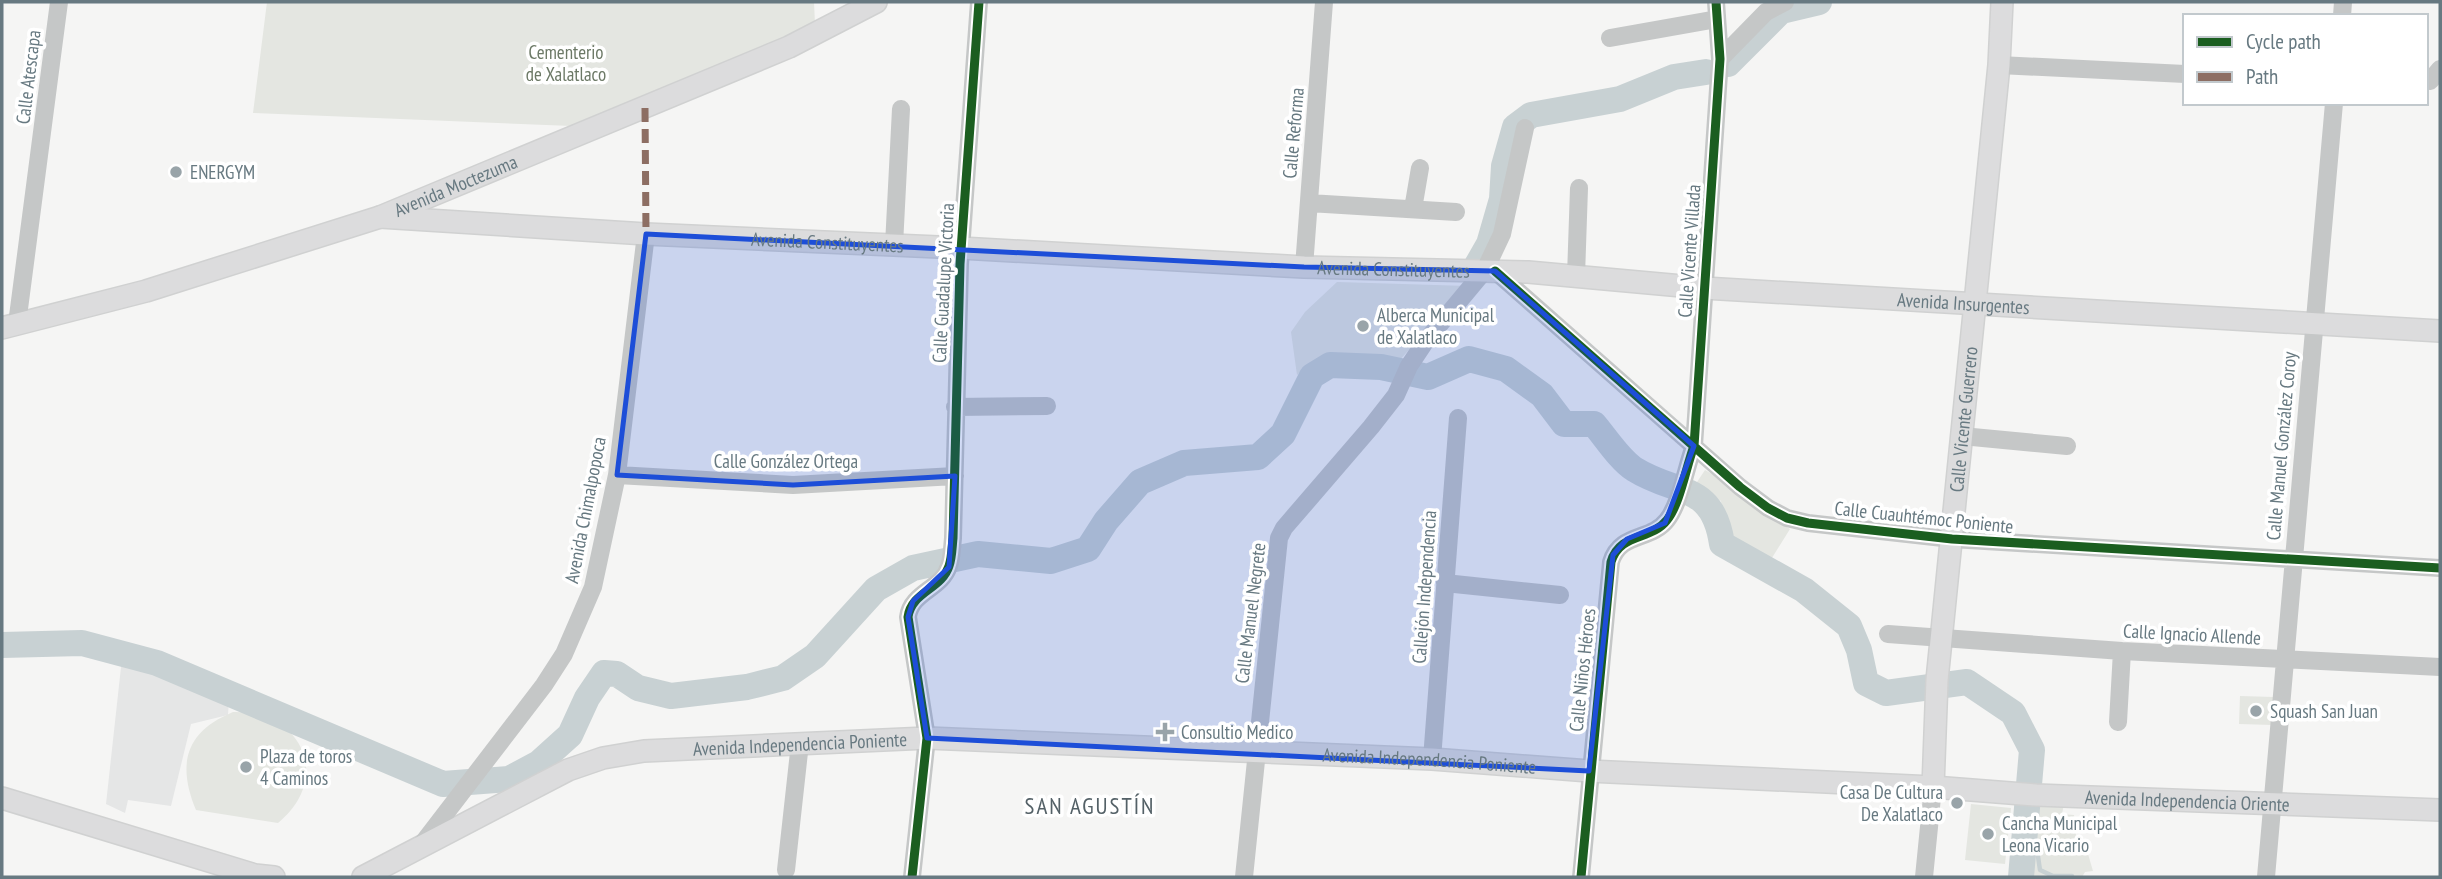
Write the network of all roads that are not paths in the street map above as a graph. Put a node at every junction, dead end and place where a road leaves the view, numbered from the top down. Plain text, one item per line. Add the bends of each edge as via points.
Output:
1 (59, 2) edge
2 (876, 2) edge
3 (979, 2) edge
4 (1324, 2) edge
5 (1785, 2) edge
6 (2002, 2) edge
7 (1716, 10) edge
8 (1610, 38) dead end
9 (1720, 59) junction
10 (1999, 65) junction
11 (2183, 74) edge
12 (2334, 105) edge
13 (901, 109) dead end
14 (1525, 128) dead end
15 (1420, 169) dead end
16 (1579, 188) dead end
17 (1309, 202) junction
18 (1413, 209) junction
19 (1456, 212) dead end
20 (380, 217) junction
21 (646, 234) junction
22 (894, 245) junction
23 (961, 248) junction
24 (1304, 267) junction
25 (1490, 270) junction
26 (1576, 276) junction
27 (1704, 288) junction
28 (1973, 304) junction
29 (2312, 325) junction
30 (9, 326) edge
31 (2440, 331) edge
32 (1048, 406) dead end
33 (955, 407) junction
34 (1458, 418) dead end
35 (1962, 436) junction
36 (1694, 446) junction
37 (2067, 446) dead end
38 (617, 475) junction
39 (955, 476) junction
40 (1676, 501) joint
41 (1952, 539) junction
42 (2292, 562) junction
43 (2440, 568) edge
44 (1445, 583) junction
45 (1560, 595) dead end
46 (1888, 634) dead end
47 (1941, 639) junction
48 (2122, 652) junction
49 (2283, 660) junction
50 (2440, 667) edge
51 (2118, 722) dead end
52 (928, 738) junction
53 (800, 743) junction
54 (1256, 753) junction
55 (1432, 759) junction
56 (1589, 771) junction
57 (1933, 787) junction
58 (2, 798) edge
59 (2272, 802) junction
60 (2440, 810) edge
61 (419, 848) junction
62 (786, 870) dead end
63 (263, 876) edge
64 (359, 877) edge
65 (912, 877) edge
66 (1244, 877) edge
67 (1581, 877) edge
68 (1924, 877) edge
69 (2266, 877) edge

1 - 30 street, Calle Atescapa
2 - 20 main road, Avenida Moctezuma via 789,47
3 - 23 street, Calle Guadalupe Victoria
4 - 17 street, Calle Reforma
5 - 9 street via 1766,12
6 - 10 main road, Calle Vicente Guerrero
7 - 8 street
7 - 9 street, Calle Vicente Villada
9 - 27 street, Calle Vicente Villada
10 - 11 street
10 - 28 main road, Calle Vicente Guerrero
12 - 29 street, Calle Manuel González Coroy
13 - 22 street
14 - 25 street
15 - 18 street
16 - 26 street
17 - 18 street
17 - 24 street, Calle Reforma
18 - 19 street
20 - 21 main road, Avenida Constituyentes
20 - 30 main road, Avenida Moctezuma via 146,291
21 - 22 main road, Avenida Constituyentes
21 - 38 street, Avenida Chimalpopoca
22 - 23 main road, Avenida Constituyentes
23 - 24 main road, Avenida Constituyentes
23 - 33 street, Calle Guadalupe Victoria
24 - 25 main road, Avenida Constituyentes
25 - 26 main road, Avenida Insurgentes
25 - 36 street, Calle Cuauhtémoc Poniente
25 - 54 street, Calle Manuel Negrete via 1409,366 1396,395 1279,538
26 - 27 main road, Avenida Insurgentes
27 - 28 main road, Avenida Insurgentes
27 - 36 street, Calle Vicente Villada
28 - 29 main road, Avenida Insurgentes
28 - 35 main road, Calle Vicente Guerrero
29 - 31 main road, Avenida Insurgentes
29 - 42 street, Calle Manuel González Coroy
32 - 33 street
33 - 39 street, Calle Guadalupe Victoria
34 - 44 street, Callejón Independencia
35 - 37 street
35 - 41 main road, Calle Vicente Guerrero
36 - 40 street, Calle Vicente Villada
36 - 41 street, Calle Cuauhtémoc Poniente via 1740,487 1787,518
38 - 39 street, Calle González Ortega via 779,485
38 - 61 street, Avenida Chimalpopoca via 593,587 576,629 544,685
39 - 52 street, Calle Guadalupe Victoria via 949,567 909,609
40 - 56 street, Calle Niños Héroes via 1665,523 1627,539 1614,555
41 - 42 street, Calle Cuauhtémoc Poniente
41 - 47 main road, Calle Vicente Guerrero
42 - 43 street, Calle Cuauhtémoc Poniente
42 - 49 street, Calle Manuel González Coroy
44 - 45 street
44 - 55 street, Callejón Independencia
46 - 47 street, Calle Ignacio Allende
47 - 48 street, Calle Ignacio Allende
47 - 57 main road, Calle Vicente Guerrero
48 - 49 street, Calle Ignacio Allende
48 - 51 street
49 - 50 street, Calle Ignacio Allende
49 - 59 street, Calle Manuel González Coroy
52 - 53 main road, Avenida Independencia Poniente
52 - 54 main road, Avenida Independencia Poniente
52 - 65 street
53 - 61 main road, Avenida Independencia Poniente via 644,751 603,758 568,771
53 - 62 street
54 - 55 main road, Avenida Independencia Poniente
54 - 66 street, Calle Manuel Negrete
55 - 56 main road, Avenida Independencia Poniente
56 - 57 main road, Avenida Independencia Poniente
56 - 67 street, Calle Niños Héroes
57 - 59 main road, Avenida Independencia Oriente
57 - 68 street, Calle Vicente Guerrero
58 - 63 main road
59 - 60 main road, Avenida Independencia Oriente
59 - 69 street, Calle Manuel González Coroy
61 - 64 main road, Avenida Independencia Poniente

